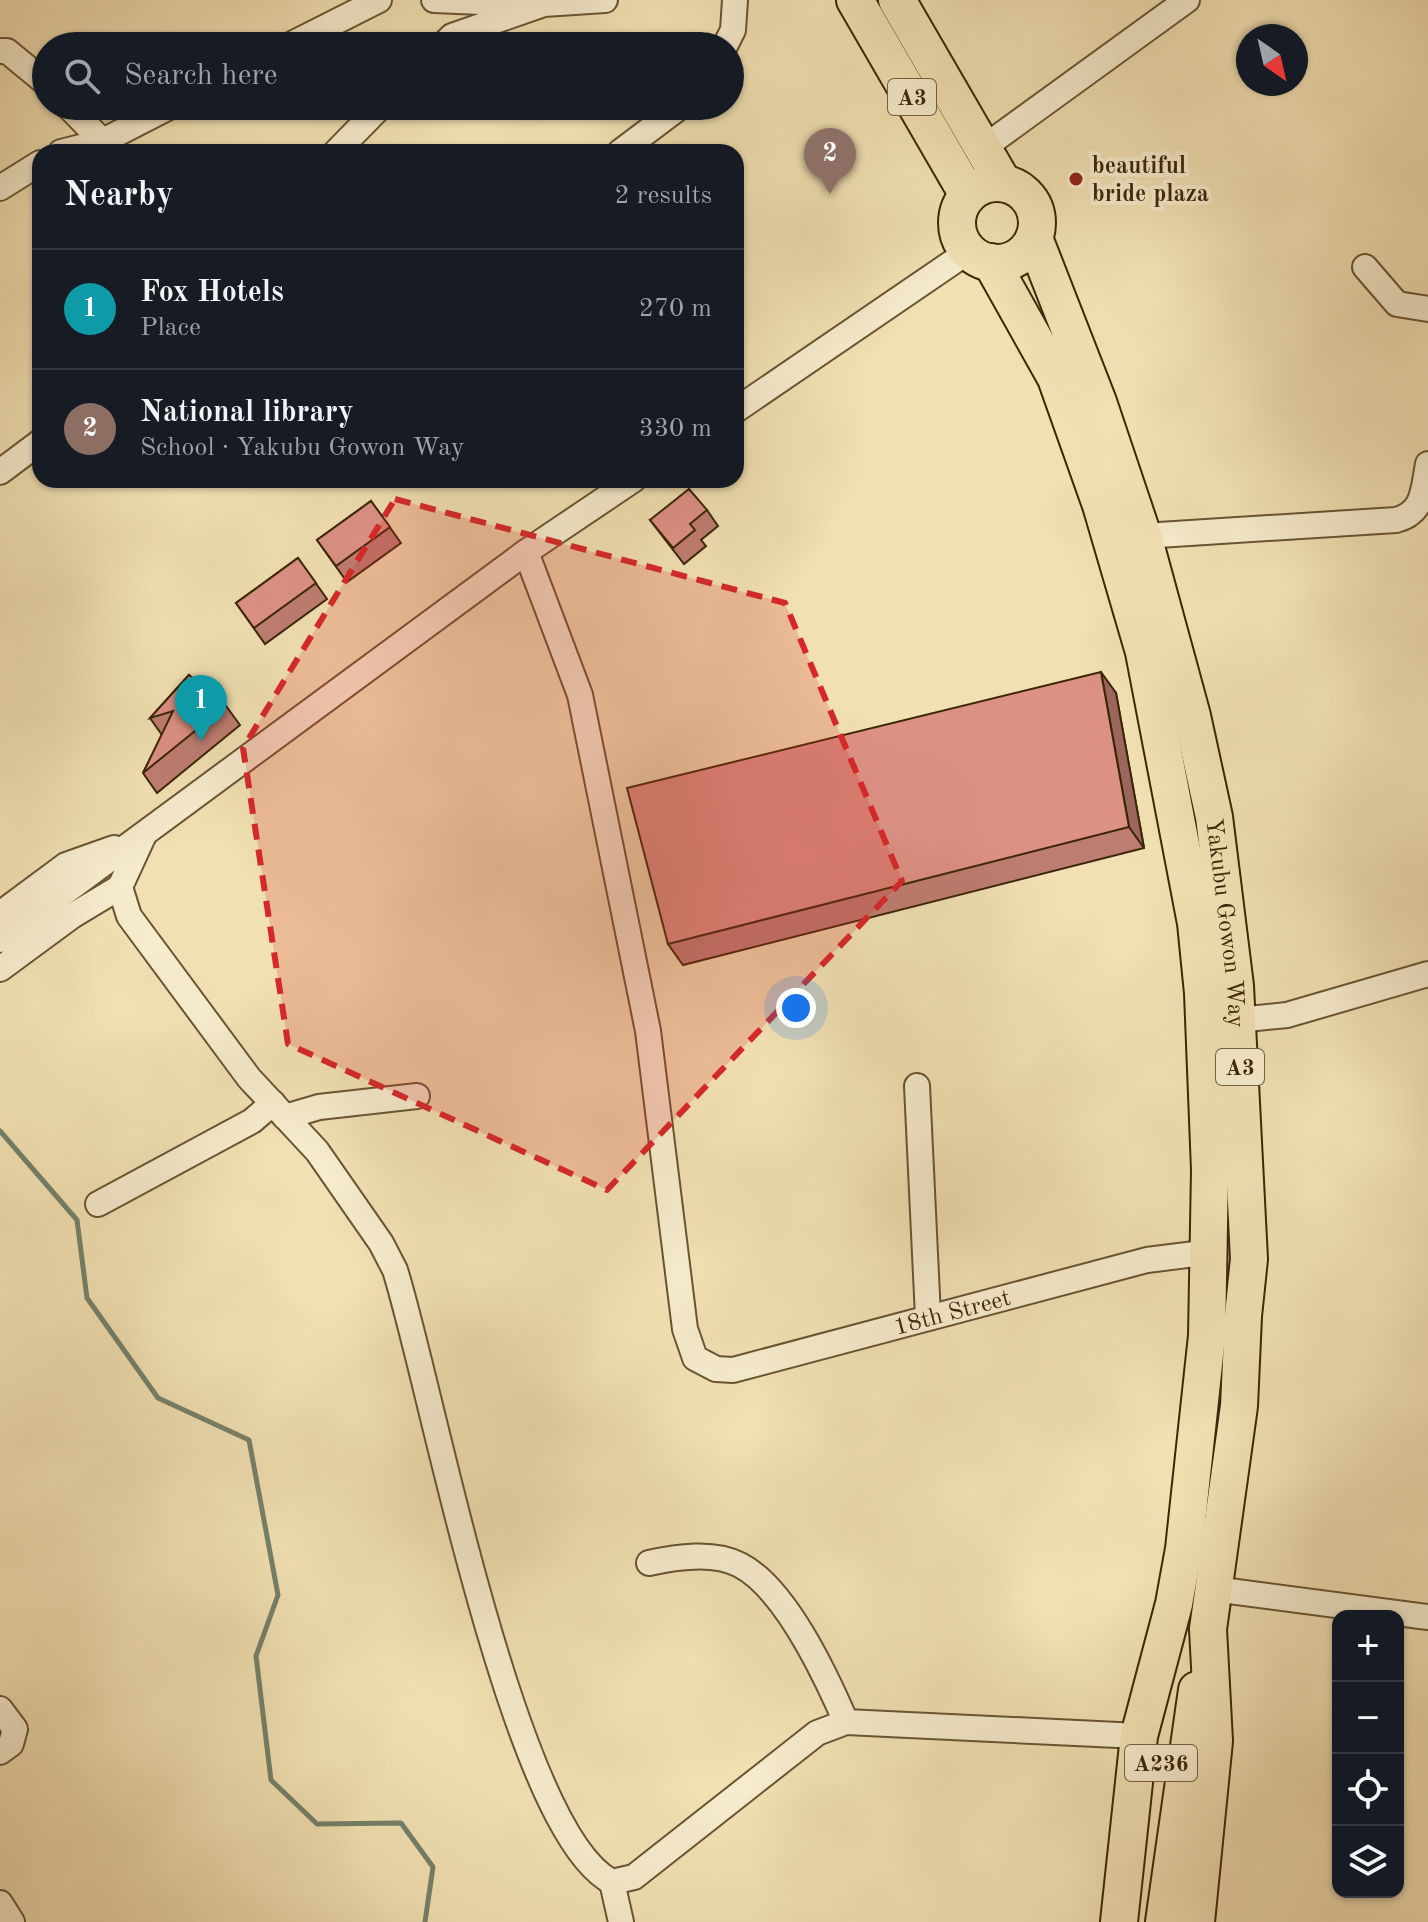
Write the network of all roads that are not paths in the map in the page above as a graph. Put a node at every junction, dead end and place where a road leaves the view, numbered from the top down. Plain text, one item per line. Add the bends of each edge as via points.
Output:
1 (434, 0) edge
2 (605, 0) edge
3 (735, 0) edge
4 (855, 0) edge
5 (897, 0) edge
6 (1181, 2) edge
7 (366, 3) edge
8 (544, 4) junction
9 (313, 32) edge
10 (464, 32) edge
11 (732, 32) edge
12 (0, 51) edge
13 (32, 72) edge
14 (81, 120) edge
15 (149, 120) edge
16 (367, 120) edge
17 (662, 120) edge
18 (104, 144) edge
19 (112, 144) edge
20 (344, 144) edge
21 (631, 144) edge
22 (983, 148) junction
23 (32, 168) edge
24 (1003, 183) junction
25 (0, 188) edge
26 (968, 195) junction
27 (1034, 238) junction
28 (980, 257) junction
29 (1365, 267) dead end
30 (1428, 309) edge
31 (744, 405) edge
32 (32, 448) edge
33 (1428, 464) edge
34 (0, 472) edge
35 (621, 488) edge
36 (1143, 536) junction
37 (526, 552) junction
38 (143, 837) junction
39 (120, 887) junction
40 (0, 914) edge
41 (0, 940) edge
42 (0, 969) edge
43 (1428, 974) edge
44 (1238, 1020) junction
45 (917, 1086) dead end
46 (417, 1096) dead end
47 (279, 1110) junction
48 (98, 1204) dead end
49 (1211, 1252) junction
50 (928, 1317) junction
51 (649, 1563) dead end
52 (1214, 1589) junction
53 (1174, 1604) junction
54 (1428, 1617) edge
55 (1208, 1629) junction
56 (0, 1709) edge
57 (846, 1722) junction
58 (1139, 1736) junction
59 (0, 1752) edge
60 (1129, 1827) junction
61 (612, 1882) junction
62 (0, 1903) edge
63 (12, 1922) edge
64 (621, 1922) edge
65 (1107, 1922) edge
66 (1119, 1922) edge
67 (1137, 1922) edge
68 (1164, 1922) edge
69 (1196, 1922) edge

1 - 8 street
2 - 8 street
3 - 11 street
4 - 26 highway, A3
5 - 22 highway, A3
6 - 22 street
7 - 9 street
8 - 10 street
12 - 13 street
14 - 18 street
15 - 19 street
16 - 20 street
17 - 21 street
22 - 24 highway, A3
23 - 25 street
24 - 26 highway via 990,183
24 - 27 highway via 1022,191 1034,207
26 - 28 highway via 958,230
27 - 28 highway via 1021,255
27 - 36 highway, Yakubu Gowon Way / A3
28 - 31 street
28 - 49 highway, Yakubu Gowon Way / A3 via 1040,345 1071,416 1155,703 1196,923 1208,1098
29 - 30 street via 1397,304
32 - 34 street
33 - 36 street via 1421,503 1410,516 1396,520
35 - 37 street
36 - 44 highway, Yakubu Gowon Way / A3 via 1214,817
37 - 38 street
37 - 50 street, 18th Street via 580,695 648,1031 685,1329 695,1358 716,1369 733,1370
38 - 39 street
38 - 40 street via 66,865
38 - 41 street
39 - 42 street
39 - 47 street via 129,916 151,949
43 - 44 street via 1287,1015
44 - 52 highway, Yakubu Gowon Way / A3 via 1249,1259 1239,1406
45 - 50 street
46 - 47 street
47 - 48 street
47 - 61 street via 317,1151 395,1270 470,1565 519,1725 561,1821 598,1875
49 - 50 street, 18th Street via 1147,1260
49 - 53 highway, Yakubu Gowon Way / A3 via 1198,1424
51 - 57 street via 674,1557 715,1558 738,1563 757,1576 782,1606
52 - 54 street
52 - 55 highway, Yakubu Gowon Way / A3
53 - 58 highway, Yakubu Gowon Way / A3
53 - 67 highway, A236 via 1169,1707
55 - 68 highway, A236
55 - 69 highway, Yakubu Gowon Way / A3 via 1214,1741
56 - 59 street via 15,1729 11,1744
57 - 58 street
57 - 61 street via 817,1733 634,1877
58 - 60 highway, Yakubu Gowon Way / A3
60 - 65 highway
60 - 66 highway, Yakubu Gowon Way / A3
61 - 64 street
62 - 63 street

